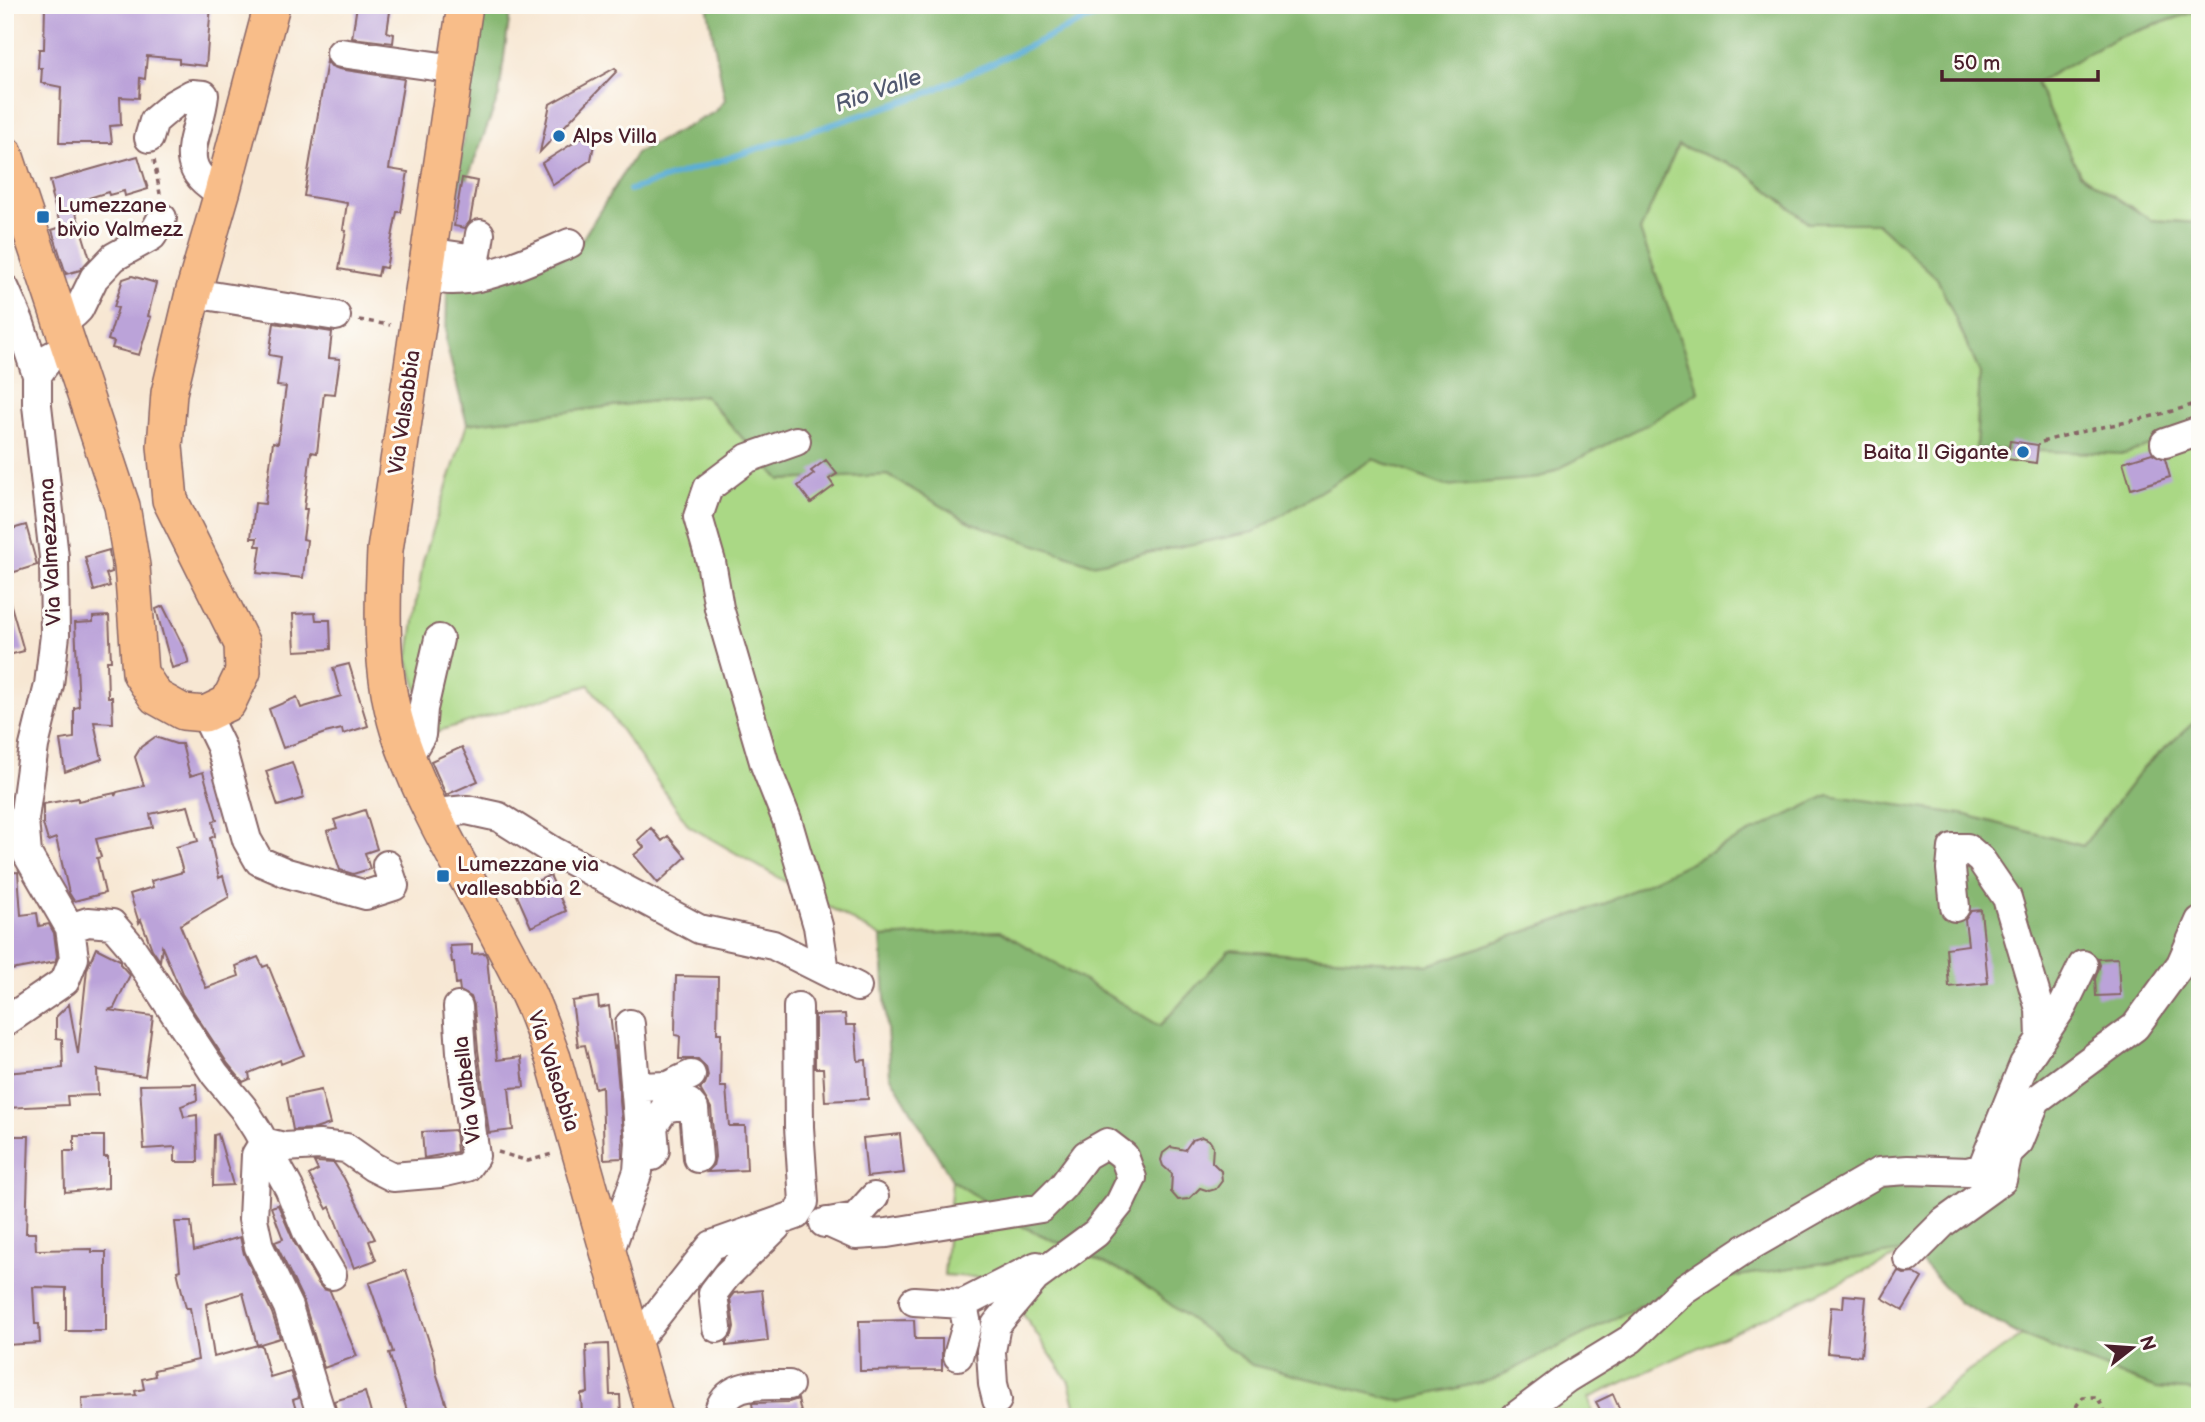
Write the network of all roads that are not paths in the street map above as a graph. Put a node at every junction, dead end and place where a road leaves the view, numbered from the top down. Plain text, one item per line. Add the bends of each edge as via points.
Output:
1 (272, 5) edge
2 (465, 5) edge
3 (341, 53) dead end
4 (456, 69) junction
5 (149, 138) road end
6 (5, 154) edge
7 (222, 193) junction
8 (162, 218) road end
9 (480, 234) dead end
10 (570, 243) dead end
11 (425, 264) junction
12 (5, 289) edge
13 (193, 293) junction
14 (336, 316) road end
15 (66, 332) junction
16 (37, 375) junction
17 (2200, 431) edge
18 (796, 441) dead end
19 (2165, 443) dead end
20 (439, 639) dead end
21 (205, 714) junction
22 (409, 755) junction
23 (434, 813) junction
24 (387, 865) dead end
25 (642, 879) dead end
26 (1955, 906) dead end
27 (2200, 921) edge
28 (70, 928) junction
29 (723, 934) junction
30 (2083, 965) dead end
31 (824, 971) junction
32 (857, 987) dead end
33 (458, 1007) dead end
34 (798, 1007) dead end
35 (5, 1022) edge
36 (630, 1024) dead end
37 (2041, 1039) junction
38 (691, 1075) dead end
39 (636, 1099) junction
40 (264, 1142) junction
41 (2008, 1152) junction
42 (698, 1158) dead end
43 (1982, 1168) junction
44 (638, 1171) junction
45 (865, 1207) dead end
46 (827, 1222) junction
47 (767, 1228) junction
48 (609, 1253) junction
49 (1908, 1258) dead end
50 (1060, 1260) junction
51 (331, 1275) dead end
52 (914, 1301) dead end
53 (963, 1304) junction
54 (717, 1328) dead end
55 (634, 1344) junction
56 (958, 1356) dead end
57 (789, 1385) dead end
58 (995, 1392) dead end
59 (322, 1417) edge
60 (655, 1417) edge
61 (716, 1417) edge
62 (1515, 1417) edge

1 - 7 main road
2 - 4 main road, Via Valsabbia
3 - 4 street
4 - 11 main road, Via Valsabbia
5 - 7 street via 155,121 174,104 192,94 204,95 192,147 193,164 204,184
6 - 15 main road
7 - 13 main road
8 - 15 street via 152,236 114,257 94,278
9 - 11 street via 476,259
10 - 11 street via 522,263 452,280
11 - 22 main road, Via Valsabbia via 385,550 382,612 387,678
12 - 16 street, Via Valmezzana
13 - 14 street
13 - 21 main road via 169,393 165,446 170,500 242,644 243,672 228,703
15 - 16 street
15 - 21 main road via 122,506 132,566 139,673 156,697 183,712
16 - 28 street, Via Valmezzana via 54,557 55,635 24,819 27,854
17 - 19 street
18 - 31 street via 748,458 708,488 698,517 765,765 787,820 818,926
20 - 22 street via 421,736
21 - 24 street via 221,747 247,840 259,861 366,895 394,887
22 - 23 main road, Via Valsabbia
23 - 29 street via 467,810 499,817 699,929
23 - 48 main road, Via Valsabbia via 532,1003 553,1058
25 - 29 street via 662,898
26 - 37 street via 1953,848 1967,848 2007,898 2040,1009
27 - 41 street via 2181,964 2135,1027 2036,1100 2019,1142
28 - 35 street, Via Valmezzana via 74,958 65,981
28 - 40 street via 88,922 112,924
29 - 31 street via 773,945
30 - 37 street
31 - 32 street
33 - 40 street, Via Valbella via 475,1156 467,1167 393,1177 346,1148 284,1147
34 - 47 street via 804,1202 796,1215
36 - 39 street
37 - 43 street via 2024,1064
38 - 39 street
39 - 44 street
40 - 51 street
40 - 59 street via 256,1156 253,1219 259,1247 288,1307
41 - 43 street via 1996,1164
41 - 49 street via 2001,1180 1944,1222
42 - 44 street via 694,1109 689,1103 682,1104 665,1108 653,1126 654,1150
43 - 62 street via 1879,1172 1683,1290 1631,1339
44 - 48 street
45 - 46 street
46 - 47 street
46 - 50 street via 856,1235 887,1233 1041,1208 1086,1154 1107,1143 1124,1156 1132,1178 1120,1203 1096,1233
47 - 54 street via 713,1293
47 - 55 street via 712,1245
48 - 55 main road, Via Valsabbia
50 - 53 street via 1038,1266
50 - 58 street via 1035,1278 996,1325 991,1351
52 - 53 street
53 - 56 street via 967,1325
55 - 60 main road, Via Valsabbia
57 - 61 street via 754,1385 734,1391 720,1405

